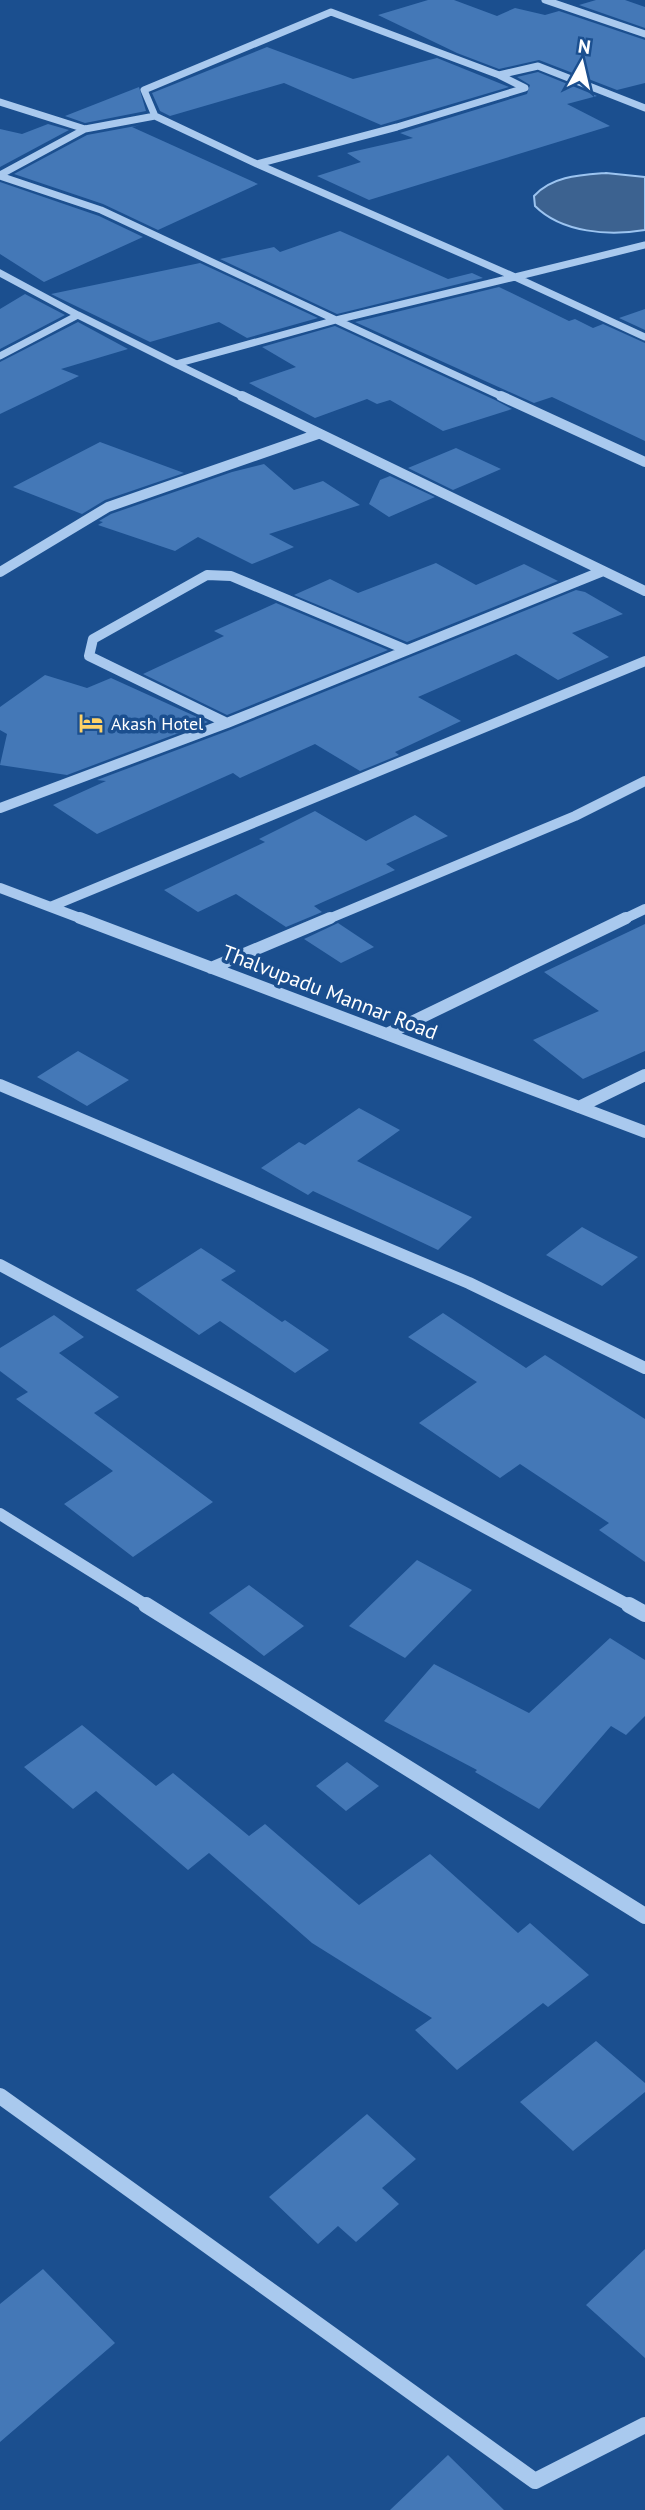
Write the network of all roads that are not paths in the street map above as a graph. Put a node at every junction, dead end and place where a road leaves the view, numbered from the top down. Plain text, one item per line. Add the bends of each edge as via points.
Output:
1 (545, 0) edge
2 (645, 34) edge
3 (499, 75) junction
4 (0, 102) edge
5 (645, 108) edge
6 (155, 116) junction
7 (85, 129) junction
8 (257, 164) junction
9 (0, 175) edge
10 (645, 245) edge
11 (0, 273) edge
12 (515, 277) junction
13 (78, 315) junction
14 (336, 320) junction
15 (645, 337) edge
16 (0, 356) edge
17 (176, 364) junction
18 (318, 434) junction
19 (645, 462) edge
20 (603, 570) junction
21 (0, 572) edge
22 (645, 591) edge
23 (407, 650) junction
24 (645, 661) edge
25 (227, 723) junction
26 (645, 781) edge
27 (0, 808) edge
28 (0, 888) edge
29 (50, 907) junction
30 (645, 909) edge
31 (211, 968) junction
32 (387, 1034) junction
33 (645, 1075) edge
34 (0, 1086) edge
35 (579, 1107) junction
36 (645, 1132) edge
37 (0, 1265) edge
38 (645, 1368) edge
39 (0, 1514) edge
40 (645, 1614) edge
41 (645, 1916) edge
42 (0, 2096) edge
43 (645, 2425) edge

1 - 2 street
3 - 5 street via 538,66
3 - 6 street via 331,12 145,90
3 - 8 street via 524,88
4 - 7 street
6 - 7 street
6 - 8 street
7 - 9 street
8 - 12 street
9 - 14 street via 101,209
10 - 12 street
11 - 13 street
12 - 14 street
12 - 15 street
13 - 16 street
13 - 17 street
14 - 17 street
14 - 19 street
17 - 18 street
18 - 20 street
18 - 21 street via 108,507
20 - 22 street
20 - 23 street
23 - 25 street
23 - 25 street via 231,576 207,575 93,639 89,656
24 - 29 street
25 - 27 street
26 - 31 street via 575,816
28 - 29 street, Thalvupadu Mannar Road
29 - 31 street, Thalvupadu Mannar Road
30 - 32 street
31 - 32 street, Thalvupadu Mannar Road
32 - 35 street, Thalvupadu Mannar Road
33 - 35 street
34 - 38 street via 469,1283
35 - 36 street, Thalvupadu Mannar Road
37 - 40 street
39 - 41 street
42 - 43 street via 535,2481

